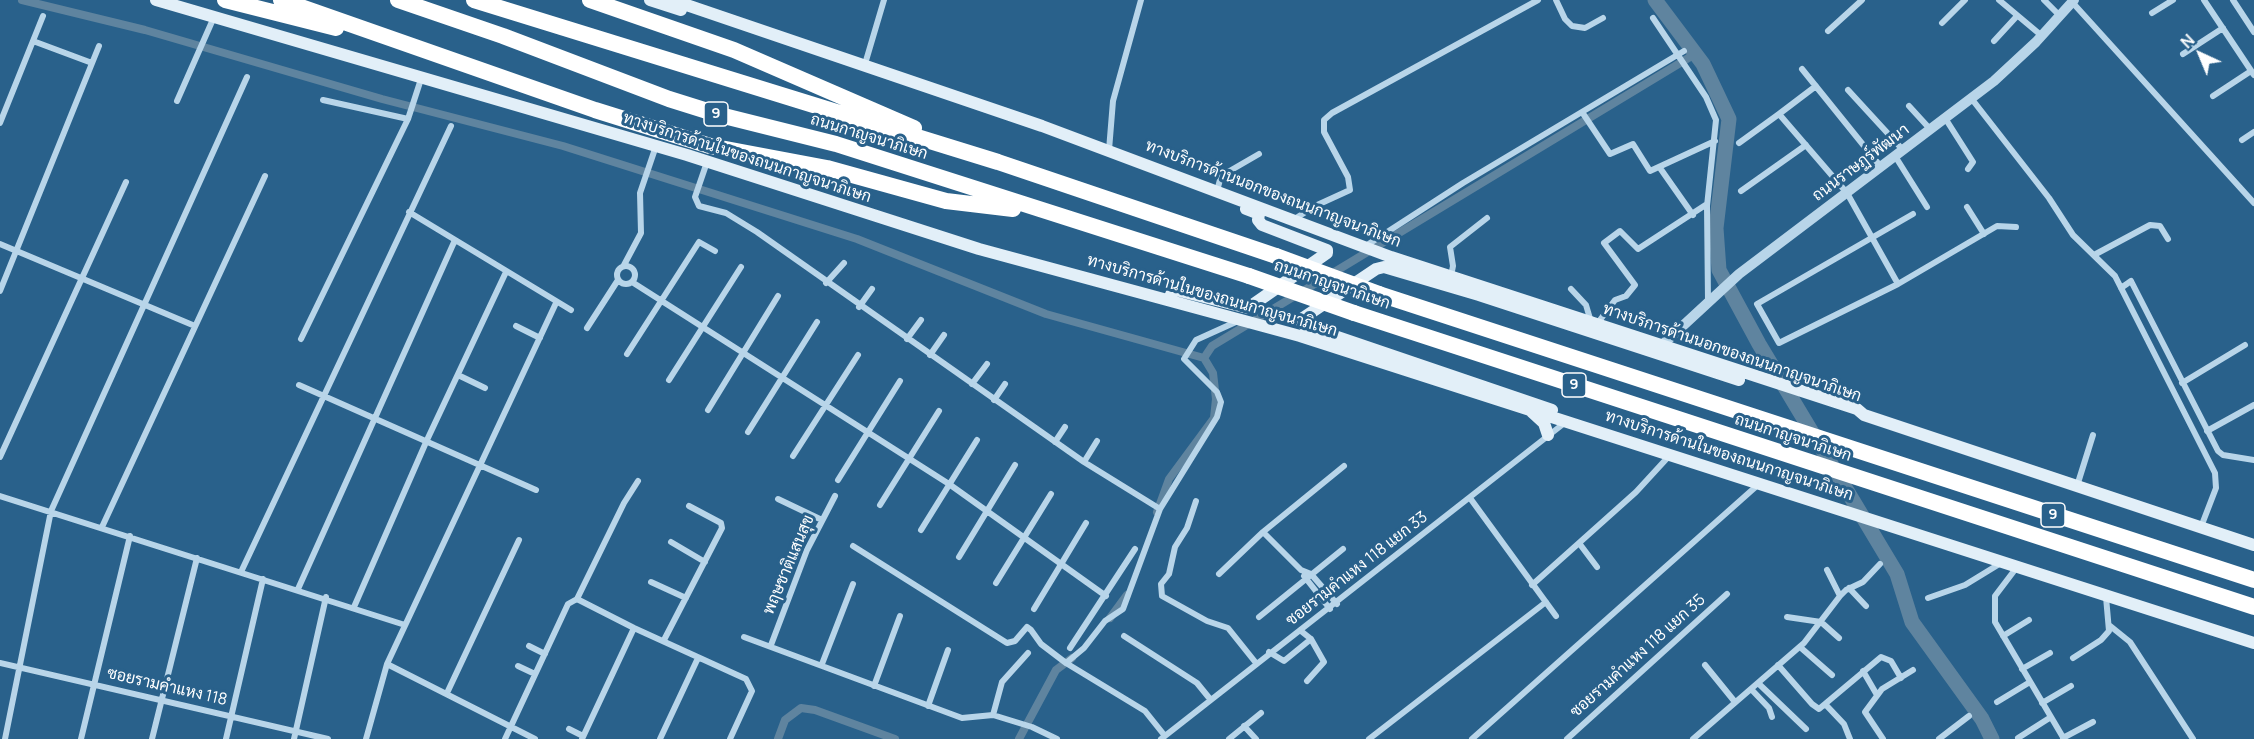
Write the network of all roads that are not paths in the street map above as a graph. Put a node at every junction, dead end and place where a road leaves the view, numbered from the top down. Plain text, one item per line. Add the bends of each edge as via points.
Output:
1 (156, 0) edge
2 (225, 0) edge
3 (281, 0) edge
4 (398, 0) edge
5 (474, 0) edge
6 (590, 0) edge
7 (650, 0) edge
8 (672, 0) edge
9 (884, 0) edge
10 (1141, 0) edge
11 (1538, 0) edge
12 (1556, 0) edge
13 (1862, 0) edge
14 (1965, 0) edge
15 (1999, 0) edge
16 (2044, 0) edge
17 (2173, 0) edge
18 (2204, 0) edge
19 (2233, 0) edge
20 (2073, 1) edge
21 (2152, 13) dead end
22 (43, 16) dead end
23 (2017, 16) junction
24 (2060, 16) junction
25 (214, 17) junction
26 (1603, 18) dead end
27 (1653, 18) dead end
28 (1942, 23) dead end
29 (2223, 28) junction
30 (1828, 31) dead end
31 (2254, 32) edge
32 (2042, 36) junction
33 (33, 41) junction
34 (1994, 41) dead end
35 (395, 42) junction
36 (99, 46) dead end
37 (1680, 54) junction
38 (2183, 54) dead end
39 (92, 63) junction
40 (865, 64) junction
41 (1802, 69) dead end
42 (2253, 73) edge
43 (422, 75) junction
44 (248, 77) dead end
45 (1816, 86) junction
46 (1848, 90) dead end
47 (2213, 96) dead end
48 (1971, 98) junction
49 (323, 100) dead end
50 (177, 101) dead end
51 (1909, 106) dead end
52 (1582, 113) junction
53 (1779, 114) junction
54 (1945, 118) junction
55 (408, 119) junction
56 (0, 123) edge
57 (451, 126) dead end
58 (1930, 129) junction
59 (2254, 132) edge
60 (2242, 140) dead end
61 (1714, 141) junction
62 (1739, 143) dead end
63 (1806, 145) junction
64 (1109, 150) junction
65 (655, 151) junction
66 (1899, 153) junction
67 (1259, 154) dead end
68 (707, 161) junction
69 (998, 162) junction
70 (1881, 167) junction
71 (1660, 168) junction
72 (1968, 170) dead end
73 (265, 176) dead end
74 (126, 182) dead end
75 (1217, 191) junction
76 (1740, 191) dead end
77 (1847, 193) junction
78 (2254, 203) edge
79 (1707, 205) junction
80 (1927, 207) dead end
81 (1967, 207) dead end
82 (1040, 211) junction
83 (409, 212) junction
84 (1259, 214) junction
85 (1912, 214) dead end
86 (1693, 215) junction
87 (1487, 218) dead end
88 (1293, 220) junction
89 (2016, 227) dead end
90 (1984, 234) junction
91 (1872, 238) junction
92 (2168, 239) dead end
93 (455, 240) junction
94 (0, 244) edge
95 (1361, 249) junction
96 (16, 251) junction
97 (715, 251) dead end
98 (2094, 255) junction
99 (1388, 259) junction
100 (844, 263) dead end
101 (624, 266) junction
102 (741, 267) dead end
103 (506, 272) junction
104 (1451, 276) junction
105 (82, 278) junction
106 (618, 280) junction
107 (632, 282) junction
108 (826, 283) junction
109 (1898, 284) junction
110 (2121, 288) junction
111 (872, 289) dead end
112 (1571, 289) dead end
113 (0, 291) edge
114 (1479, 295) junction
115 (778, 296) dead end
116 (1712, 298) junction
117 (661, 300) junction
118 (1168, 300) junction
119 (556, 303) junction
120 (143, 304) junction
121 (859, 307) junction
122 (571, 309) dead end
123 (921, 320) dead end
124 (1241, 320) junction
125 (817, 322) dead end
126 (1594, 323) junction
127 (195, 326) junction
128 (516, 326) dead end
129 (702, 326) junction
130 (587, 328) dead end
131 (944, 336) dead end
132 (540, 338) junction
133 (302, 339) dead end
134 (907, 339) junction
135 (2245, 345) dead end
136 (1661, 346) junction
137 (743, 353) junction
138 (627, 354) dead end
139 (858, 355) dead end
140 (930, 355) junction
141 (987, 364) dead end
142 (458, 375) junction
143 (1742, 377) junction
144 (782, 378) junction
145 (669, 380) dead end
146 (900, 381) dead end
147 (2182, 382) junction
148 (972, 384) junction
149 (1005, 384) dead end
150 (299, 385) dead end
151 (485, 388) dead end
152 (323, 394) junction
153 (994, 400) junction
154 (2254, 405) edge
155 (826, 406) junction
156 (708, 410) dead end
157 (1530, 410) junction
158 (939, 411) dead end
159 (375, 418) junction
160 (1568, 420) junction
161 (1065, 427) dead end
162 (2206, 431) junction
163 (748, 432) dead end
164 (868, 432) junction
165 (1548, 435) junction
166 (2093, 435) dead end
167 (427, 440) junction
168 (977, 440) dead end
169 (1097, 441) dead end
170 (1055, 442) junction
171 (2, 449) edge
172 (1670, 455) junction
173 (793, 456) dead end
174 (0, 457) edge
175 (908, 459) junction
176 (2254, 460) edge
177 (1084, 462) junction
178 (479, 465) junction
179 (1015, 465) dead end
180 (1344, 466) dead end
181 (838, 480) dead end
182 (638, 481) dead end
183 (1760, 483) junction
184 (949, 484) junction
185 (2077, 486) junction
186 (536, 490) dead end
187 (1051, 494) dead end
188 (0, 496) edge
189 (835, 496) dead end
190 (1470, 498) junction
191 (778, 499) dead end
192 (1196, 501) dead end
193 (880, 505) dead end
194 (689, 506) dead end
195 (1160, 509) junction
196 (51, 511) junction
197 (985, 511) junction
198 (822, 520) junction
199 (1086, 523) dead end
200 (102, 527) junction
201 (2201, 527) junction
202 (921, 530) dead end
203 (1263, 532) junction
204 (130, 536) junction
205 (1023, 538) junction
206 (519, 540) dead end
207 (671, 543) dead end
208 (1579, 543) junction
209 (2254, 545) edge
210 (853, 546) dead end
211 (1135, 549) dead end
212 (1343, 549) dead end
213 (960, 556) dead end
214 (197, 558) junction
215 (705, 562) junction
216 (2001, 563) junction
217 (1880, 564) dead end
218 (1061, 565) junction
219 (1597, 567) dead end
220 (2017, 567) junction
221 (1827, 570) dead end
222 (241, 572) junction
223 (1218, 574) dead end
224 (1308, 577) junction
225 (263, 579) junction
226 (2254, 580) edge
227 (651, 582) dead end
228 (996, 583) dead end
229 (853, 584) dead end
230 (1532, 585) junction
231 (1849, 588) junction
232 (298, 589) junction
233 (1727, 594) dead end
234 (1106, 596) junction
235 (1840, 596) junction
236 (326, 597) junction
237 (2106, 597) junction
238 (686, 598) junction
239 (1928, 598) dead end
240 (577, 599) junction
241 (1546, 602) junction
242 (1336, 604) junction
243 (1866, 606) dead end
244 (354, 607) junction
245 (2254, 607) edge
246 (1034, 609) dead end
247 (1330, 609) junction
248 (1556, 615) dead end
249 (900, 616) dead end
250 (1259, 617) dead end
251 (1787, 617) dead end
252 (2029, 620) dead end
253 (1821, 622) junction
254 (405, 625) junction
255 (2109, 625) junction
256 (634, 628) junction
257 (1301, 631) junction
258 (1124, 636) dead end
259 (2003, 636) junction
260 (744, 637) dead end
261 (1839, 638) dead end
262 (1311, 639) junction
263 (664, 640) junction
264 (2254, 644) edge
265 (771, 645) junction
266 (529, 646) dead end
267 (1800, 647) junction
268 (1070, 648) dead end
269 (948, 650) dead end
270 (1269, 652) junction
271 (1028, 653) dead end
272 (2050, 653) dead end
273 (545, 654) junction
274 (2073, 657) dead end
275 (698, 658) junction
276 (0, 663) edge
277 (1066, 663) junction
278 (1256, 663) junction
279 (387, 664) junction
280 (822, 664) junction
281 (1705, 665) dead end
282 (1778, 665) junction
283 (519, 666) dead end
284 (21, 669) junction
285 (2022, 669) junction
286 (1913, 670) dead end
287 (1863, 671) junction
288 (535, 674) junction
289 (1832, 675) dead end
290 (1901, 678) junction
291 (1307, 681) dead end
292 (2030, 682) junction
293 (1758, 683) junction
294 (93, 684) junction
295 (874, 686) junction
296 (2071, 686) dead end
297 (1751, 689) junction
298 (447, 693) junction
299 (1877, 695) junction
300 (161, 699) junction
301 (1210, 699) junction
302 (1735, 702) junction
303 (1997, 702) dead end
304 (2042, 703) junction
305 (1826, 705) junction
306 (928, 706) junction
307 (1261, 713) dead end
308 (232, 715) junction
309 (993, 715) junction
310 (1969, 716) dead end
311 (1772, 717) dead end
312 (2050, 717) junction
313 (2093, 722) dead end
314 (1244, 726) junction
315 (511, 727) junction
316 (569, 729) dead end
317 (1806, 729) dead end
318 (295, 736) edge
319 (1163, 737) edge
320 (582, 738) edge
321 (1696, 738) edge
322 (2018, 738) edge
323 (5, 739) edge
324 (81, 739) edge
325 (152, 739) edge
326 (226, 739) edge
327 (328, 739) edge
328 (366, 739) edge
329 (505, 739) edge
330 (536, 739) edge
331 (660, 739) edge
332 (729, 739) edge
333 (1057, 739) edge
334 (1229, 739) edge
335 (1256, 739) edge
336 (1369, 739) edge
337 (1473, 739) edge
338 (1567, 739) edge
339 (1850, 739) edge
340 (1883, 739) edge
341 (1939, 739) edge
342 (2063, 739) edge
343 (2193, 739) edge

1 - 25 main road, ทางบริการด้านในของถนนกาญจนาภิเษก
2 - 35 highway
3 - 35 highway
4 - 82 highway, ถนนกาญจนาภิเษก / 9 via 720,116 836,144
5 - 69 highway, ถนนกาญจนาภิเษก / 9
6 - 69 highway via 734,50
7 - 84 main road via 991,116
8 - 40 main road, ทางบริการด้านนอกของถนนกาญจนาภิเษก
9 - 40 street
10 - 64 street via 1113,101
11 - 88 street via 1332,113 1322,124 1348,177 1350,190
12 - 26 street via 1572,26 1585,28
13 - 30 street
14 - 28 street
15 - 23 street
16 - 24 street
17 - 21 street
18 - 29 street
19 - 31 street
20 - 24 street, ถนนราษฏร์พัฒนา
20 - 78 street
22 - 33 street
23 - 32 street
23 - 34 street
24 - 32 street, ถนนราษฏร์พัฒนา
25 - 43 main road, ทางบริการด้านในของถนนกาญจนาภิเษก
25 - 50 street
27 - 37 street
29 - 38 street
29 - 42 street
32 - 48 street, ถนนราษฏร์พัฒนา
33 - 39 street
33 - 56 street
35 - 82 highway via 710,146 826,168 946,201
36 - 39 street
37 - 52 street
37 - 61 street via 1716,120
39 - 96 street
40 - 64 main road, ทางบริการด้านนอกของถนนกาญจนาภิเษก
41 - 45 street
42 - 47 street
43 - 55 street
43 - 65 main road, ทางบริการด้านในของถนนกาญจนาภิเษก
44 - 120 street
45 - 53 street
45 - 70 street
46 - 66 street
48 - 54 street, ถนนราษฏร์พัฒนา
48 - 98 street via 2073,235
49 - 55 street
51 - 58 street
52 - 71 street via 1610,154 1633,144 1650,171
52 - 95 street
53 - 62 street
53 - 63 street
54 - 58 street, ถนนราษฏร์พัฒนา
54 - 72 street via 1973,162
55 - 133 street
57 - 83 street
58 - 66 street, ถนนราษฏร์พัฒนา
59 - 60 street
61 - 71 street
61 - 79 street
63 - 76 street
63 - 77 street
64 - 75 main road, ทางบริการด้านนอกของถนนกาญจนาภิเษก
65 - 68 main road, ทางบริการด้านในของถนนกาญจนาภิเษก
65 - 101 street via 641,190 641,233
66 - 70 street, ถนนราษฏร์พัฒนา
66 - 80 street
67 - 75 street via 1221,176
68 - 108 street via 695,197 699,206 726,213
68 - 118 main road, ทางบริการด้านในของถนนกาญจนาภิเษก via 979,249
69 - 226 highway, ถนนกาญจนาภิเษก / 9, bridge via 1379,294
70 - 77 street, ถนนราษฏร์พัฒนา
71 - 86 street
73 - 127 street
74 - 105 street
75 - 88 main road, ทางบริการด้านนอกของถนนกาญจนาภิเษก
77 - 91 street
77 - 116 street, ถนนราษฏร์พัฒนา
79 - 86 street
79 - 116 street
81 - 90 street
82 - 245 highway, ถนนกาญจนาภิเษก / 9, bridge via 1249,276
83 - 93 street
83 - 152 street
84 - 95 main road
84 - 118 main road via 1262,225 1327,253 1248,308 1176,290
85 - 91 street
86 - 126 street via 1638,249 1620,231 1604,243 1635,285
87 - 104 street via 1450,247
88 - 95 main road, ทางบริการด้านนอกของถนนกาญจนาภิเษก
89 - 90 street via 1997,226
90 - 109 street
91 - 109 street
91 - 109 street via 1757,304 1779,343
92 - 98 street via 2160,226 2150,225
93 - 103 street
93 - 159 street
94 - 96 street
95 - 99 main road, ทางบริการด้านนอกของถนนกาญจนาภิเษก
96 - 105 street
96 - 113 street
97 - 117 street via 699,242
98 - 110 street via 2109,267
99 - 104 main road, ทางบริการด้านนอกของถนนกาญจนาภิเษก
99 - 114 main road
100 - 108 street
101 - 106 street via 617,271
101 - 107 street via 634,271
102 - 129 street
103 - 119 street
103 - 142 street
104 - 126 main road, ทางบริการด้านนอกของถนนกาญจนาภิเษก
105 - 120 street
105 - 171 street
106 - 107 street
106 - 130 street
107 - 117 street
108 - 121 street
110 - 147 street via 2131,281
110 - 201 street via 2215,473 2216,488
111 - 121 street
112 - 126 street via 1586,304
114 - 143 main road
114 - 160 main road via 1380,267 1300,320 1305,326 1544,406
115 - 137 street
116 - 136 street, ถนนราษฏร์พัฒนา
117 - 129 street
117 - 138 street
118 - 124 main road, ทางบริการด้านในของถนนกาญจนาภิเษก
119 - 122 street
119 - 132 street
120 - 127 street
120 - 196 street
121 - 134 street
123 - 134 street
124 - 157 main road, ทางบริการด้านในของถนนกาญจนาภิเษก
124 - 195 street via 1196,340 1186,355 1185,362 1217,392 1220,408
125 - 144 street
126 - 136 main road, ทางบริการด้านนอกของถนนกาญจนาภิเษก
127 - 200 street
128 - 132 street
129 - 137 street
129 - 145 street
131 - 140 street
132 - 178 street
134 - 140 street
135 - 147 street
136 - 143 main road, ทางบริการด้านนอกของถนนกาญจนาภิเษก
137 - 144 street
137 - 156 street
139 - 155 street
140 - 148 street
141 - 148 street
142 - 151 street
142 - 167 street
143 - 185 main road, ทางบริการด้านนอกของถนนกาญจนาภิเษก via 1827,404 1854,417 1864,415
144 - 155 street
144 - 163 street
146 - 164 street
147 - 162 street
148 - 153 street
149 - 153 street
150 - 152 street
152 - 159 street
152 - 222 street
153 - 170 street
154 - 162 street
155 - 164 street
155 - 173 street
157 - 160 main road, ทางบริการด้านในของถนนกาญจนาภิเษก
157 - 165 main road via 1544,423
158 - 175 street
159 - 167 street
159 - 232 street
160 - 165 street, ซอยรามคำแหง 118 แยก 33
160 - 172 main road, ทางบริการด้านในของถนนกาญจนาภิเษก
161 - 170 street
162 - 176 street via 2223,455
164 - 175 street
164 - 181 street
165 - 190 street, ซอยรามคำแหง 118 แยก 33
166 - 185 street
167 - 178 street
167 - 244 street
168 - 184 street
169 - 177 street
170 - 177 street
171 - 174 street
172 - 183 main road, ทางบริการด้านในของถนนกาญจนาภิเษก
172 - 208 street
175 - 184 street
175 - 193 street
177 - 195 street
178 - 186 street
178 - 254 street
179 - 197 street
180 - 203 street
182 - 240 street
183 - 216 main road, ทางบริการด้านในของถนนกาญจนาภิเษก
183 - 337 street
184 - 197 street
184 - 202 street
185 - 201 main road, ทางบริการด้านนอกของถนนกาญจนาภิเษก
187 - 205 street
188 - 196 street
189 - 198 street, พฤษชาติแสนสุข
190 - 230 street
190 - 242 street, ซอยรามคำแหง 118 แยก 33
191 - 198 street
192 - 278 street via 1187,528 1175,546 1161,596 1228,628
194 - 215 street via 722,525
195 - 277 street via 1123,609 1105,621
196 - 200 street
196 - 284 street
197 - 205 street
197 - 213 street
198 - 265 street, พฤษชาติแสนสุข
199 - 218 street
200 - 204 street
201 - 209 main road, ทางบริการด้านนอกของถนนกาญจนาภิเษก
203 - 223 street
203 - 224 street
204 - 214 street
204 - 294 street
205 - 218 street
205 - 228 street
206 - 298 street
207 - 215 street
208 - 219 street
208 - 230 street
210 - 277 street via 1007,643 1015,641 1027,627
211 - 234 street
212 - 224 street
214 - 222 street
214 - 300 street
215 - 238 street
216 - 220 main road, ทางบริการด้านในของถนนกาญจนาภิเษก
216 - 239 street via 1965,585
217 - 231 street via 1863,582
218 - 234 street
218 - 246 street
220 - 237 main road, ทางบริการด้านในของถนนกาญจนาภิเษก
220 - 259 street via 1995,596 1995,622
221 - 235 street
222 - 225 street
224 - 242 street
224 - 247 street
224 - 250 street
225 - 232 street
225 - 308 street
227 - 238 street
229 - 280 street
230 - 241 street
231 - 235 street
231 - 243 street
232 - 236 street
233 - 338 street, ซอยรามคำแหง 118 แยก 35
234 - 268 street
235 - 253 street
236 - 244 street
236 - 318 street
237 - 255 street
237 - 264 main road, ทางบริการด้านในของถนนกาญจนาภิเษก
238 - 263 street
240 - 256 street
240 - 273 street via 568,604
241 - 248 street
241 - 336 street
242 - 247 street, ซอยรามคำแหง 118 แยก 33
244 - 254 street
247 - 257 street, ซอยรามคำแหง 118 แยก 33
249 - 295 street
251 - 253 street
252 - 259 street
253 - 261 street
253 - 267 street
254 - 279 street
255 - 274 street via 2106,636
255 - 343 street via 2130,642
256 - 263 street
256 - 320 street
257 - 262 street
257 - 270 street, ซอยรามคำแหง 118 แยก 33
258 - 301 street via 1197,683
259 - 285 street
260 - 265 street
262 - 270 street via 1284,661
262 - 291 street via 1324,662
263 - 275 street
265 - 280 street
266 - 273 street
267 - 282 street
267 - 289 street
269 - 306 street
270 - 278 street, ซอยรามคำแหง 118 แยก 33
271 - 309 street via 1002,682
272 - 285 street
273 - 288 street
275 - 331 street
275 - 332 street via 751,684 752,691
276 - 284 street, ซอยรามคำแหง 118
277 - 319 street via 1145,711
278 - 301 street, ซอยรามคำแหง 118 แยก 33
279 - 298 street
279 - 328 street
280 - 295 street
281 - 302 street
282 - 293 street
282 - 305 street via 1812,704 1819,709
283 - 288 street
284 - 294 street, ซอยรามคำแหง 118
284 - 323 street
285 - 292 street
286 - 290 street
287 - 290 street via 1881,657 1891,660
287 - 299 street
287 - 305 street
288 - 315 street
290 - 299 street
292 - 303 street
292 - 304 street
293 - 297 street
293 - 317 street
294 - 300 street, ซอยรามคำแหง 118
294 - 324 street
295 - 306 street
296 - 304 street
297 - 302 street
297 - 311 street
298 - 315 street
299 - 340 street via 1865,712
300 - 308 street, ซอยรามคำแหง 118
300 - 325 street
301 - 319 street, ซอยรามคำแหง 118 แยก 33
302 - 321 street
304 - 312 street
305 - 339 street via 1844,724
306 - 309 street via 962,718
307 - 314 street
308 - 318 street, ซอยรามคำแหง 118
308 - 326 street
309 - 333 street
310 - 341 street
312 - 322 street
312 - 342 street
313 - 342 street
314 - 334 street
314 - 335 street
315 - 329 street
315 - 330 street
316 - 320 street
318 - 327 street, ซอยรามคำแหง 118

